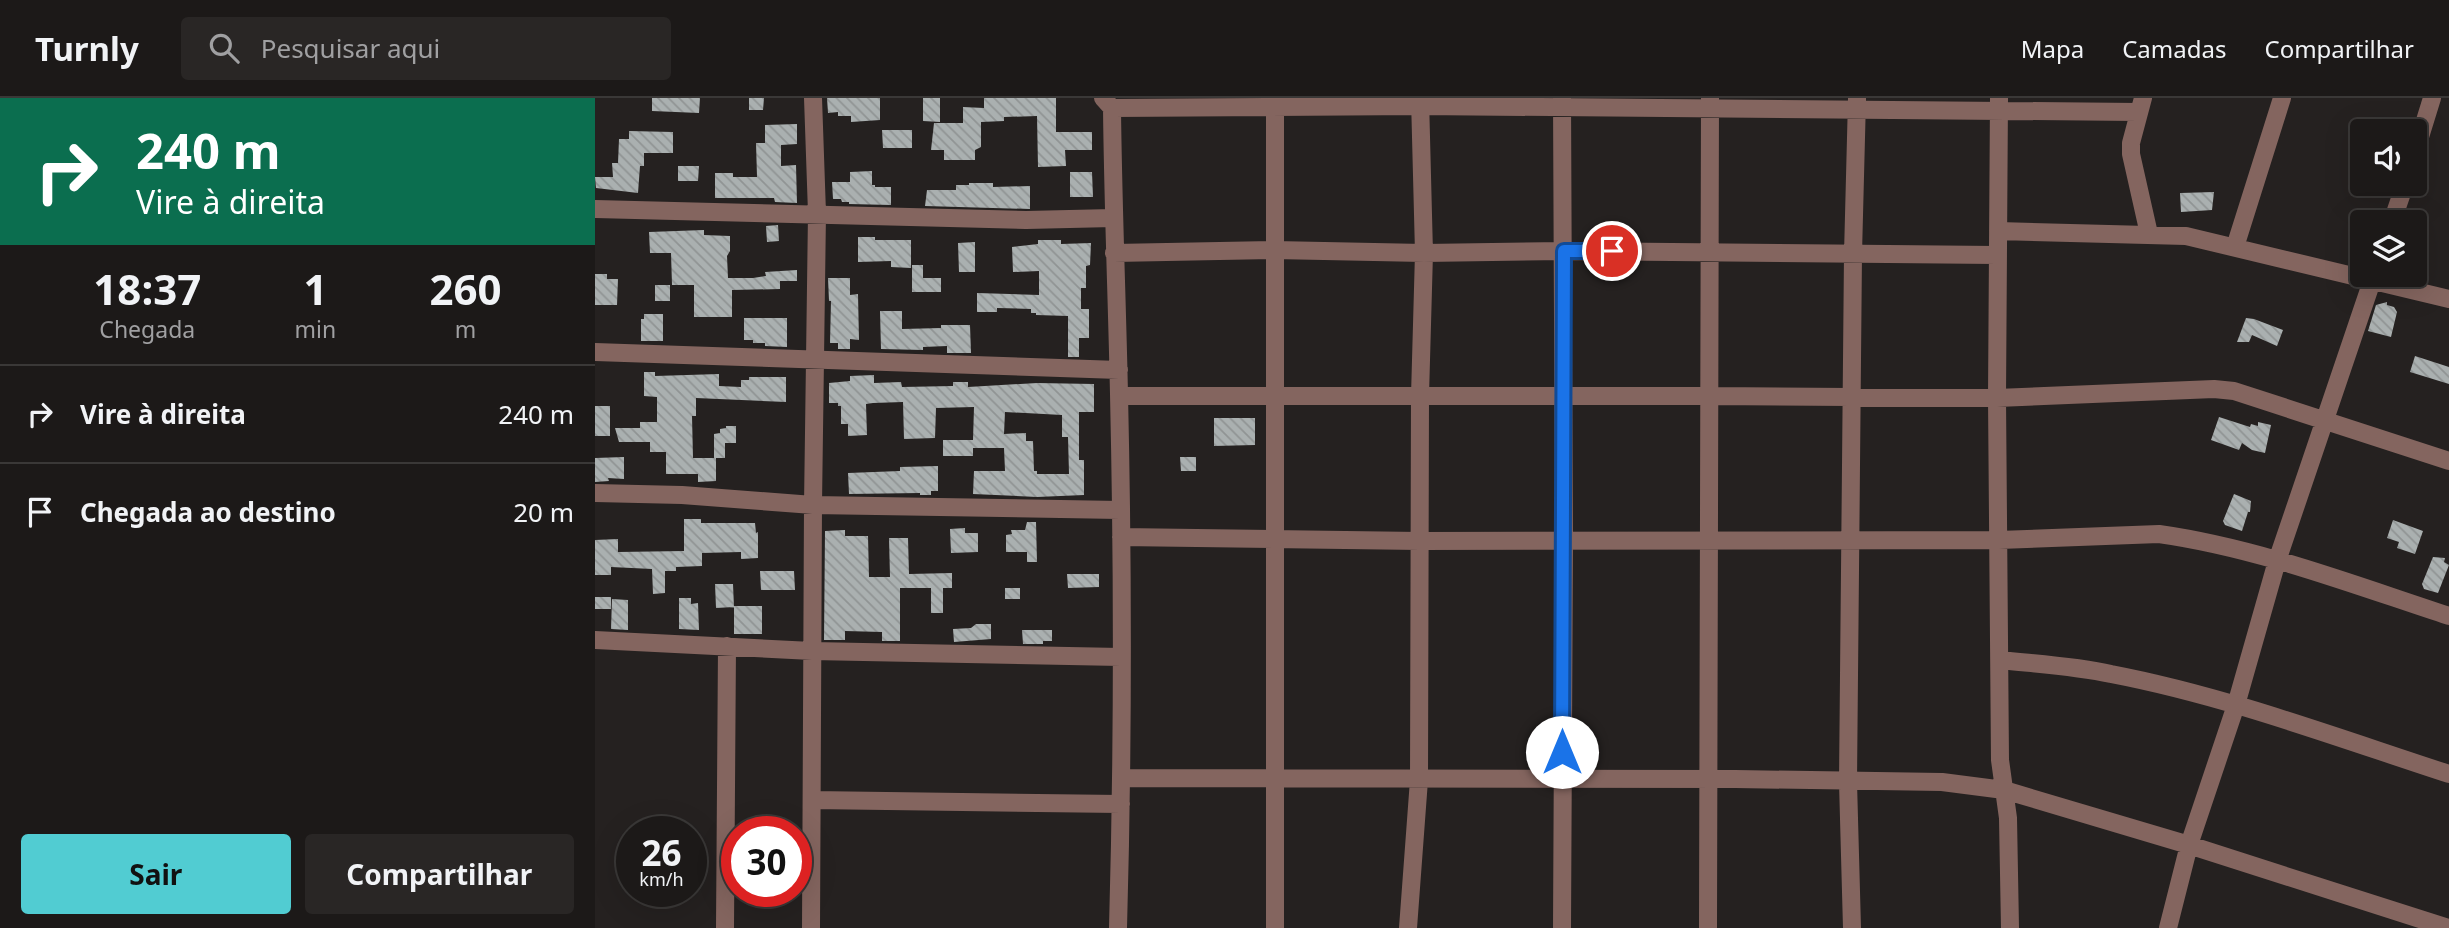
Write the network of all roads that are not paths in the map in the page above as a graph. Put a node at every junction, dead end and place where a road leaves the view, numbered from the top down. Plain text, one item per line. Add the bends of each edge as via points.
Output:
1 (813, 98) edge
2 (2282, 98) edge
3 (2432, 98) edge
4 (1275, 102) edge
5 (1420, 102) edge
6 (1562, 102) edge
7 (1108, 103) edge
8 (1710, 103) edge
9 (1857, 104) edge
10 (1999, 105) edge
11 (2140, 105) edge
12 (2426, 119) edge
13 (595, 209) edge
14 (817, 214) junction
15 (1113, 218) junction
16 (1998, 231) junction
17 (2149, 234) junction
18 (2235, 247) junction
19 (1274, 250) junction
20 (1564, 251) junction
21 (1709, 252) junction
22 (1114, 253) junction
23 (1424, 253) junction
24 (1853, 254) junction
25 (1997, 255) junction
26 (2350, 272) edge
27 (2369, 287) edge
28 (2408, 287) edge
29 (2449, 299) edge
30 (595, 352) edge
31 (816, 361) junction
32 (1119, 370) junction
33 (1119, 396) junction
34 (1275, 396) junction
35 (1420, 396) junction
36 (1564, 396) junction
37 (1710, 396) junction
38 (1853, 397) junction
39 (1997, 398) junction
40 (2323, 419) junction
41 (2449, 461) edge
42 (595, 493) edge
43 (813, 505) junction
44 (1121, 510) junction
45 (1121, 537) junction
46 (1852, 539) junction
47 (1276, 540) junction
48 (1564, 540) junction
49 (1709, 540) junction
50 (1999, 540) junction
51 (1420, 541) junction
52 (2277, 561) junction
53 (2449, 615) edge
54 (595, 640) edge
55 (727, 646) junction
56 (812, 651) junction
57 (1121, 657) junction
58 (2000, 660) junction
59 (2236, 705) junction
60 (2449, 774) edge
61 (1121, 778) junction
62 (1276, 778) junction
63 (1562, 779) junction
64 (1419, 780) junction
65 (1709, 780) junction
66 (1849, 782) junction
67 (2004, 790) junction
68 (812, 800) junction
69 (1121, 804) junction
70 (2189, 845) junction
71 (725, 928) edge
72 (811, 928) edge
73 (1118, 928) edge
74 (1275, 928) edge
75 (1408, 928) edge
76 (1562, 928) edge
77 (1708, 928) edge
78 (1852, 928) edge
79 (2010, 928) edge
80 (2168, 928) edge
81 (2448, 928) edge

1 - 14 street
2 - 18 street
3 - 12 street
4 - 5 street
4 - 7 street
4 - 19 street
5 - 6 street
5 - 23 street
6 - 8 street
6 - 20 street
7 - 15 street
8 - 9 street
8 - 21 street
9 - 10 street
9 - 24 street
10 - 11 street
10 - 16 street
11 - 17 street via 2131,154
13 - 14 street
14 - 15 street
14 - 31 street
15 - 22 street
16 - 17 street
16 - 25 street
17 - 18 street via 2186,236
18 - 26 street
19 - 22 street
19 - 23 street
19 - 34 street
20 - 21 street
20 - 23 street
20 - 36 street
21 - 24 street
21 - 37 street
22 - 32 street
23 - 35 street
24 - 25 street
24 - 38 street
25 - 39 street
27 - 40 street
28 - 29 street
30 - 31 street
31 - 32 street
31 - 43 street
32 - 33 street
33 - 34 street
33 - 44 street
34 - 35 street
34 - 47 street
35 - 36 street
35 - 51 street
36 - 37 street
36 - 48 street
37 - 38 street
37 - 49 street
38 - 39 street
38 - 46 street
39 - 40 street via 2214,389
39 - 50 street
40 - 41 street
40 - 52 street
42 - 43 street
43 - 44 street
43 - 56 street
44 - 45 street
45 - 47 street
45 - 57 street
46 - 49 street
46 - 50 street
46 - 66 street
47 - 51 street
47 - 62 street
48 - 49 street
48 - 51 street
48 - 63 street
49 - 65 street
50 - 52 street via 2158,534
50 - 58 street
51 - 64 street
52 - 53 street
52 - 59 street
54 - 55 street
55 - 56 street
55 - 71 street
56 - 57 street
56 - 68 street
57 - 61 street
58 - 59 street via 2104,672
58 - 67 street
59 - 60 street
59 - 70 street
61 - 62 street
61 - 69 street
62 - 64 street
62 - 74 street
63 - 64 street
63 - 65 street
63 - 76 street
64 - 75 street
65 - 66 street
65 - 77 street
66 - 67 street via 1942,782
66 - 78 street
67 - 70 street
67 - 79 street
68 - 69 street
68 - 72 street
69 - 73 street
70 - 80 street
70 - 81 street

